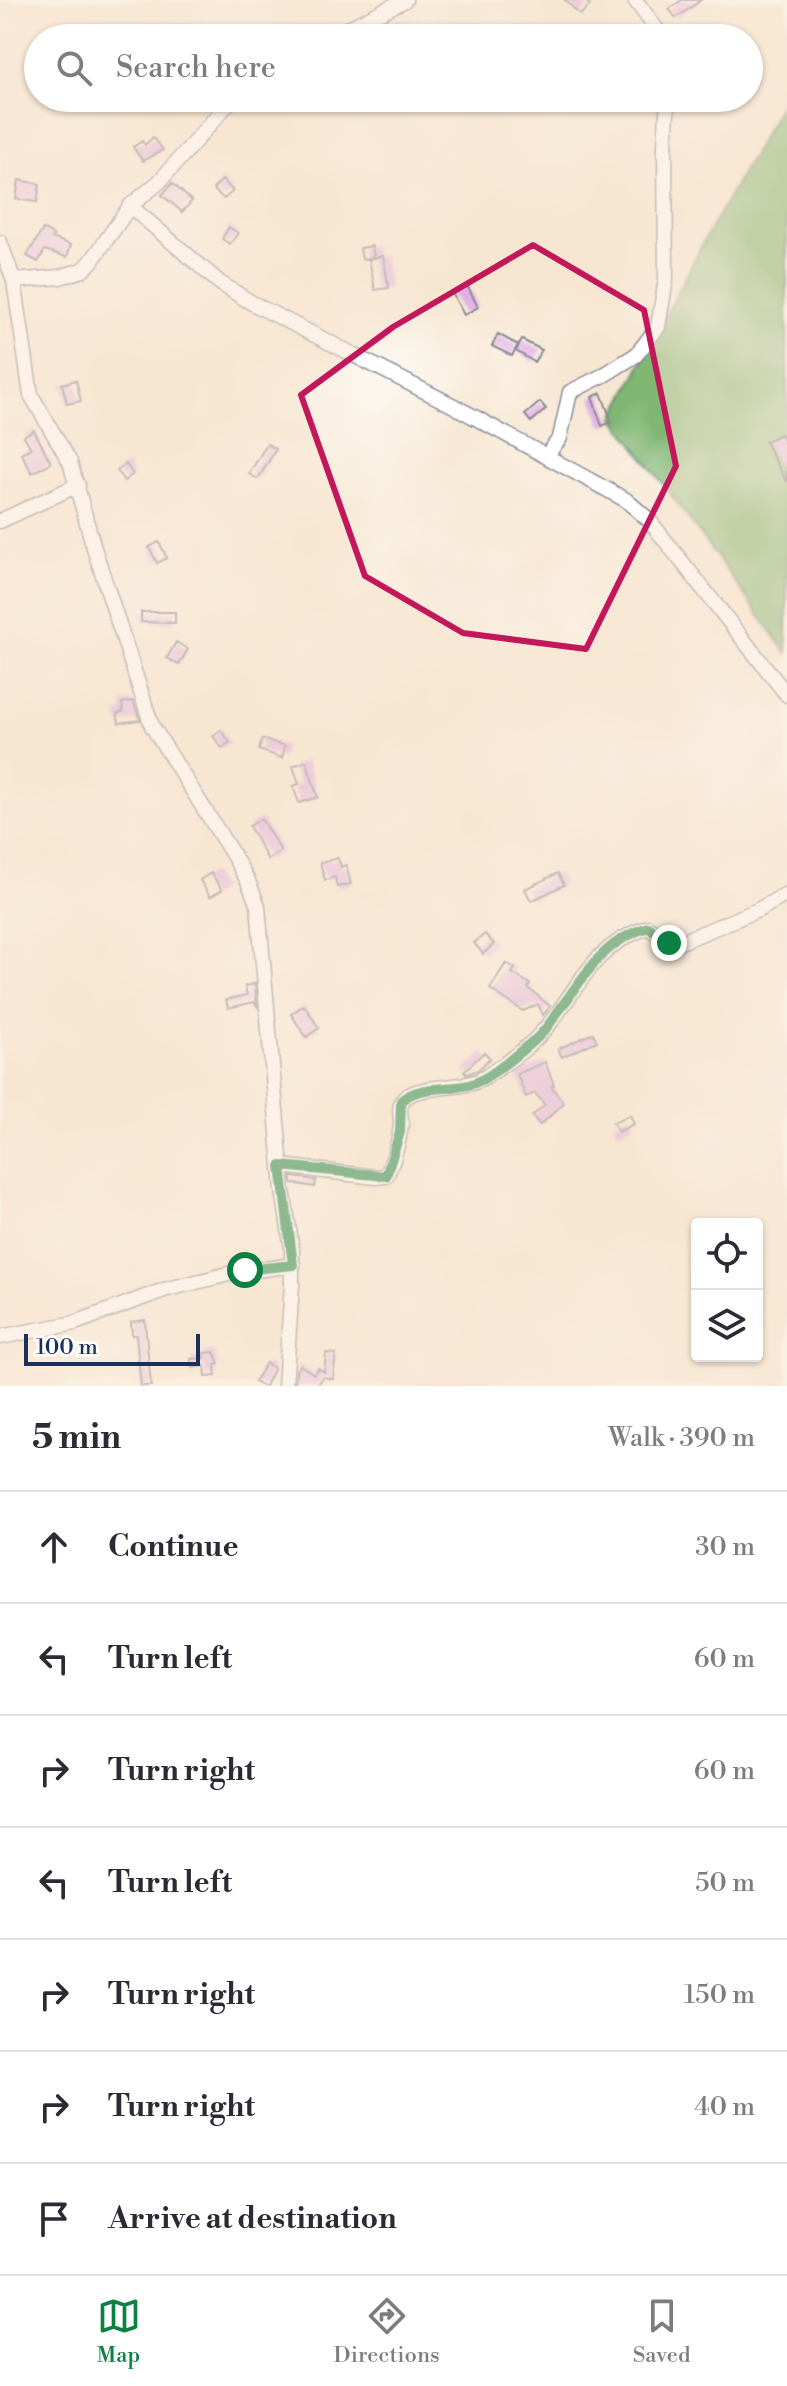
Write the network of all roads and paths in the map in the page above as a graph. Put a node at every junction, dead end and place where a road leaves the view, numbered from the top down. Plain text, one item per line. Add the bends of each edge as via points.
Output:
1 (405, 0) edge
2 (635, 0) edge
3 (356, 24) edge
4 (653, 24) edge
5 (221, 112) edge
6 (667, 112) edge
7 (130, 206) junction
8 (0, 242) edge
9 (14, 281) junction
10 (546, 456) junction
11 (78, 485) junction
12 (0, 521) edge
13 (787, 695) edge
14 (787, 894) edge
15 (281, 1166) junction
16 (293, 1265) junction
17 (0, 1337) edge
18 (285, 1386) edge

1 - 3 street
2 - 4 street
5 - 7 street via 159,182
6 - 10 street via 666,279 658,327 636,355 570,392 560,438
7 - 9 street via 83,270
7 - 10 street via 220,283 252,303
8 - 9 street
9 - 11 street via 31,395 65,450
10 - 13 street via 615,493 649,520
11 - 12 street
11 - 15 street via 152,726 233,855 258,906
14 - 15 street via 676,944 648,927 603,951 539,1036 485,1078 467,1086 422,1091 401,1101 400,1132 386,1176
15 - 16 street
16 - 17 street via 229,1274 164,1290 75,1323
16 - 18 street

